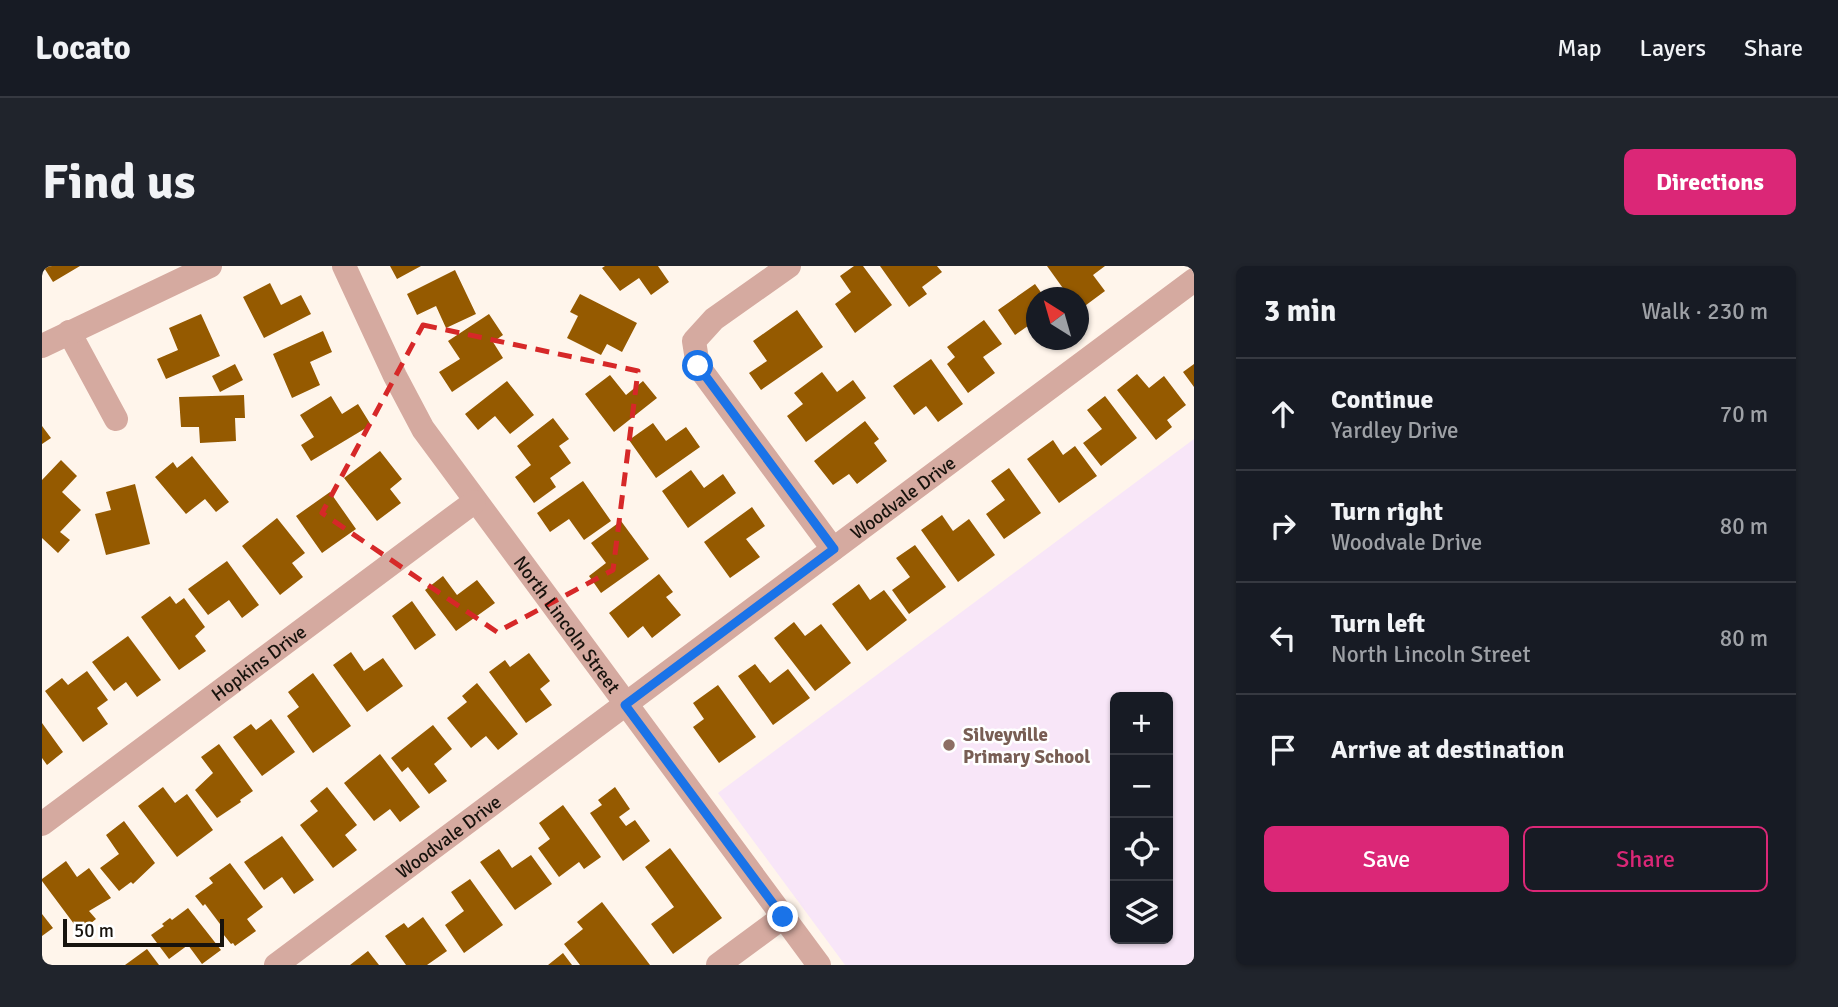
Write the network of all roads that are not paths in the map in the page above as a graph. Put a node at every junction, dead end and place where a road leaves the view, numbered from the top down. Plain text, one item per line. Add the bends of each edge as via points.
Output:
1 (210, 266) edge
2 (344, 266) edge
3 (789, 266) edge
4 (1194, 280) edge
5 (69, 332) junction
6 (42, 346) edge
7 (116, 419) dead end
8 (474, 502) junction
9 (834, 549) junction
10 (625, 705) junction
11 (42, 824) edge
12 (783, 917) junction
13 (276, 965) edge
14 (718, 965) edge
15 (819, 965) edge

1 - 5 street
2 - 8 street, North Lincoln Street via 423,429
3 - 9 street via 715,319 694,341 698,366
4 - 9 street, Woodvale Drive
5 - 6 street
5 - 7 street
8 - 10 street, North Lincoln Street
8 - 11 street, Hopkins Drive
9 - 10 street, Woodvale Drive
10 - 12 street, North Lincoln Street
10 - 13 street, Woodvale Drive
12 - 14 street
12 - 15 street, North Lincoln Street

